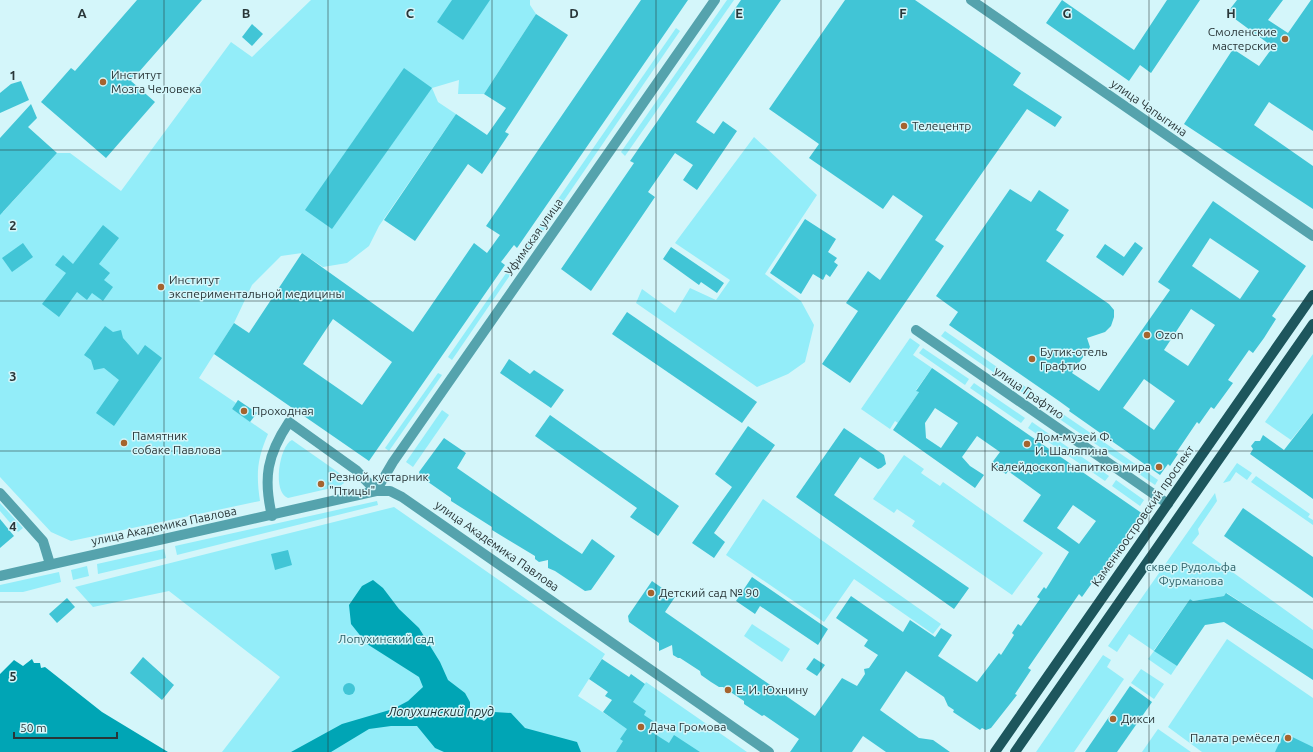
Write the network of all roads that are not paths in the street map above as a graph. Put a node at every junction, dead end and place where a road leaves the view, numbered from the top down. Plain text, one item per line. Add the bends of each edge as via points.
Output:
1 (715, 0) edge
2 (971, 0) edge
3 (1313, 236) edge
4 (1313, 295) edge
5 (1313, 324) edge
6 (916, 330) dead end
7 (376, 491) junction
8 (0, 493) edge
9 (1168, 504) junction
10 (272, 516) junction
11 (50, 564) junction
12 (0, 576) edge
13 (768, 752) edge
14 (995, 752) edge
15 (1014, 752) edge

1 - 7 street, Уфимская улица via 393,462
2 - 3 street, улица Чапыгина
4 - 9 main road, Каменноостровский проспект
5 - 15 main road
6 - 9 street, улица Графтио
7 - 10 street, улица Академика Павлова
7 - 10 street via 356,470 289,422 276,442 270,458 267,491
7 - 13 street, улица Академика Павлова via 390,491 402,497
8 - 11 street via 43,542
9 - 14 main road, Каменноостровский проспект
10 - 11 street, улица Академика Павлова
11 - 12 street, улица Академика Павлова

